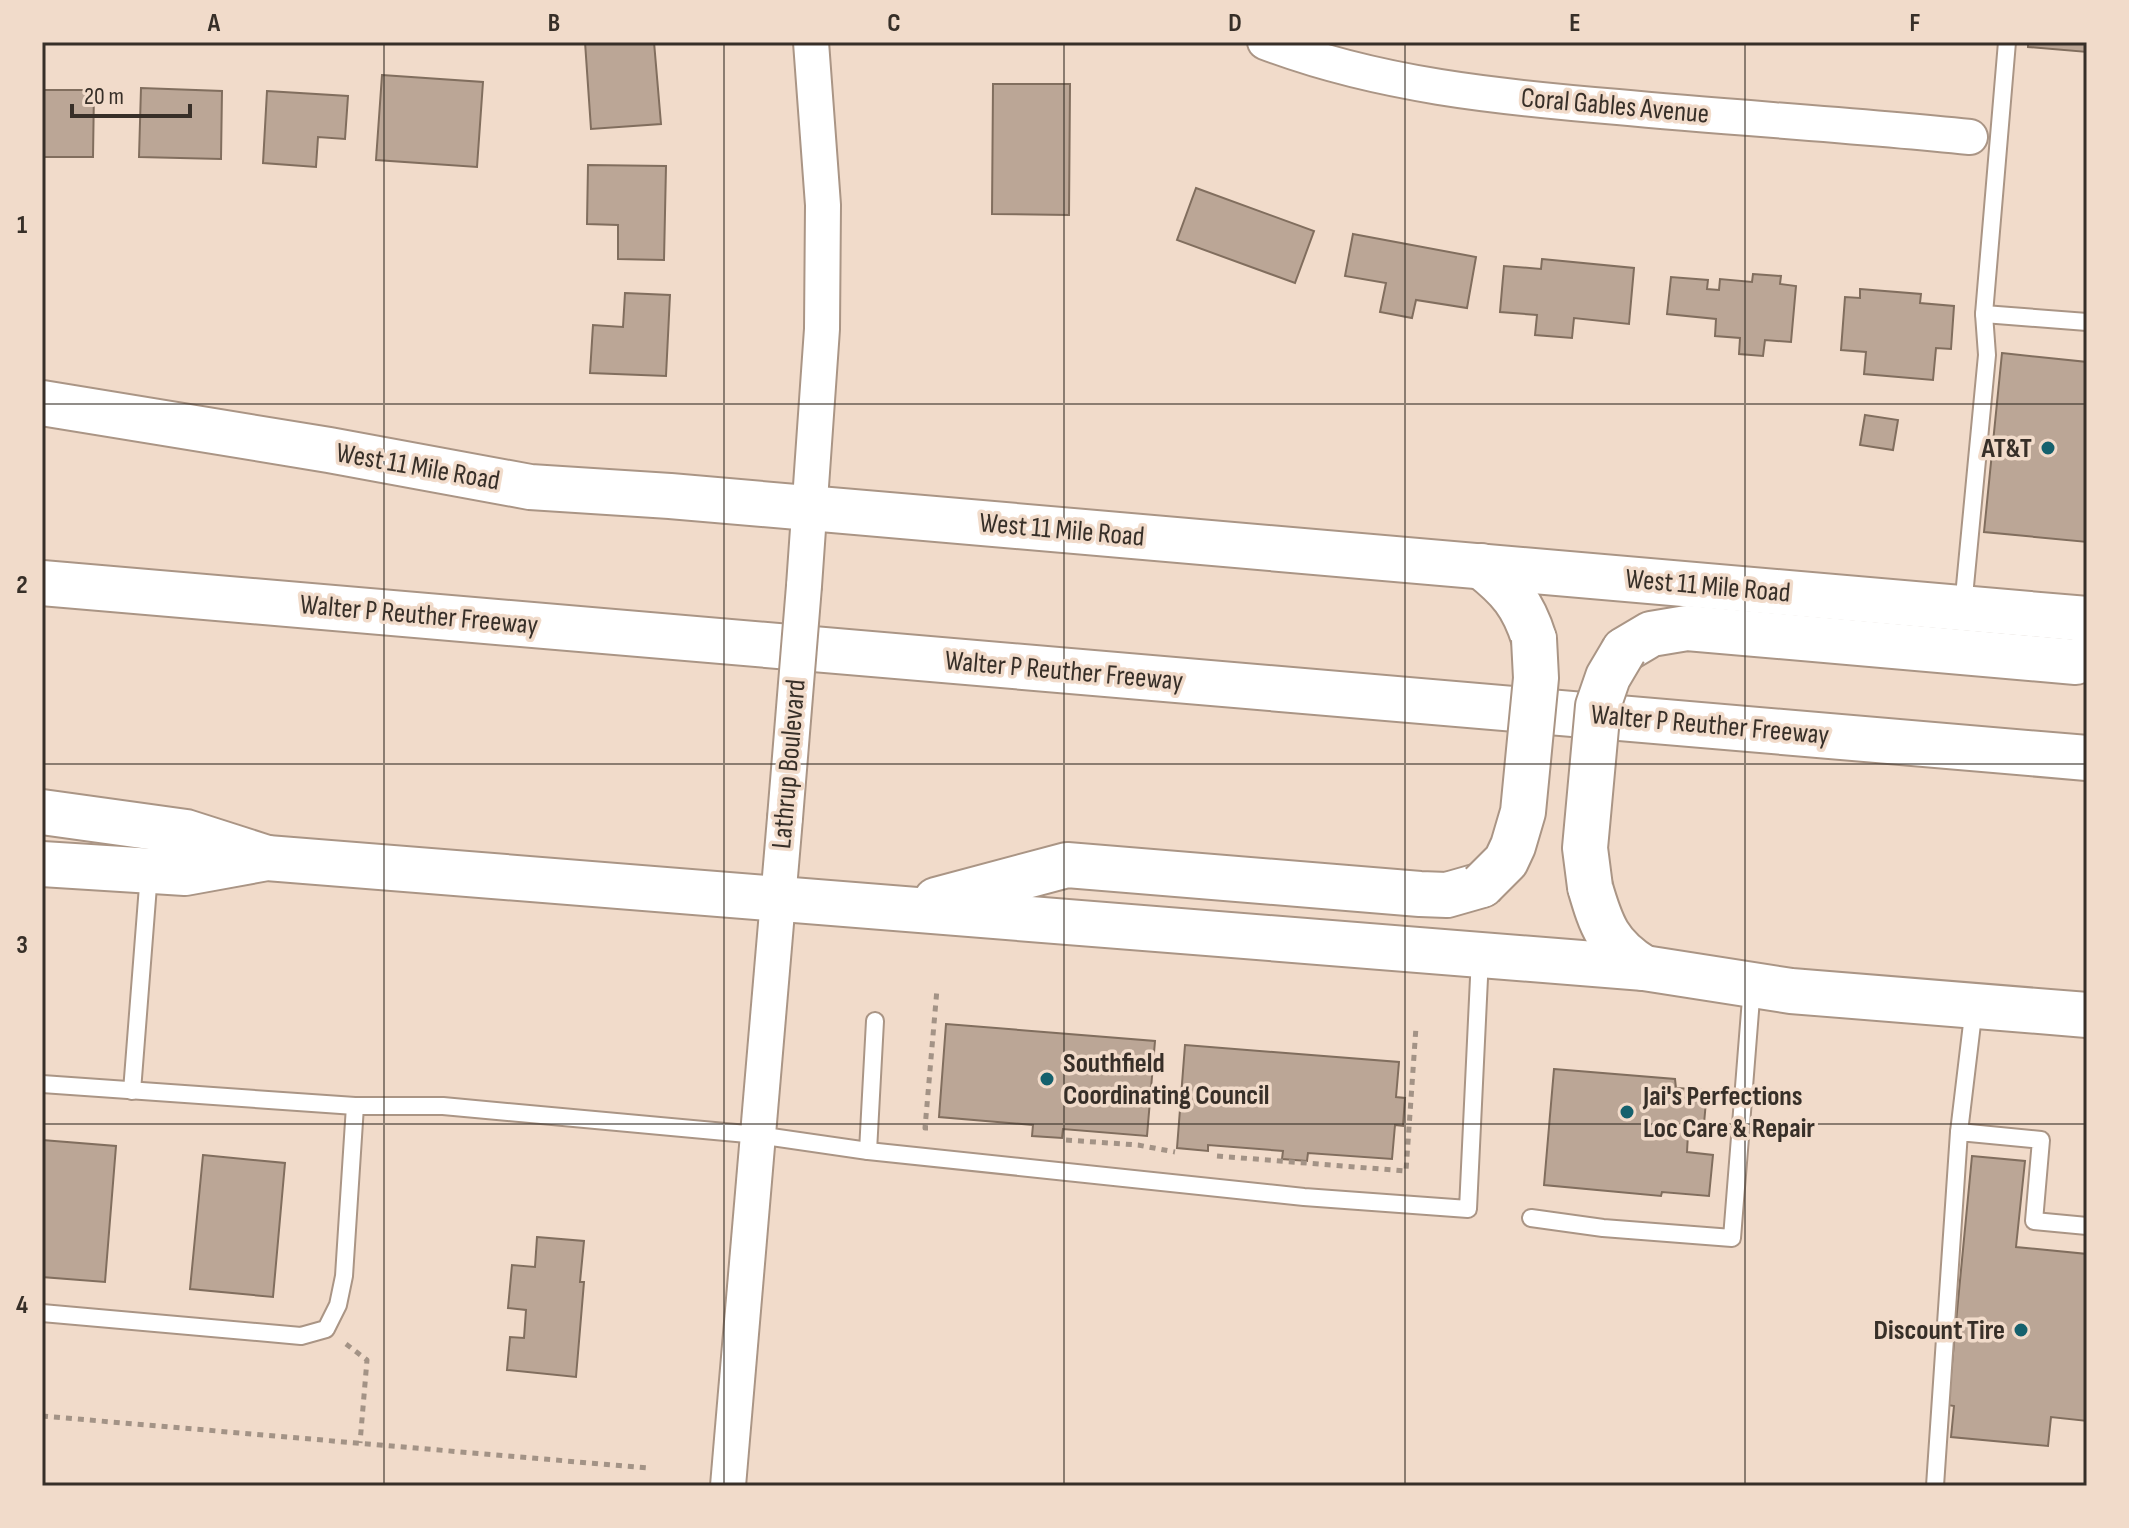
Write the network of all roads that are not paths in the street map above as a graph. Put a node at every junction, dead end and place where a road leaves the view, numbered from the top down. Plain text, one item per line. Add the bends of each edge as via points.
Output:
1 (811, 42) edge
2 (1265, 42) edge
3 (2007, 42) edge
4 (1970, 137) dead end
5 (1984, 314) junction
6 (2087, 322) edge
7 (42, 403) edge
8 (811, 508) junction
9 (1481, 566) junction
10 (42, 583) edge
11 (1963, 609) junction
12 (2087, 619) edge
13 (2087, 657) edge
14 (2087, 758) edge
15 (42, 812) edge
16 (267, 858) junction
17 (42, 864) edge
18 (149, 872) junction
19 (777, 899) junction
20 (907, 908) junction
21 (1480, 955) junction
22 (1644, 968) junction
23 (1752, 984) junction
24 (1974, 1006) junction
25 (2087, 1015) edge
26 (875, 1021) dead end
27 (42, 1084) edge
28 (132, 1091) junction
29 (355, 1106) junction
30 (1959, 1132) junction
31 (758, 1135) junction
32 (868, 1151) junction
33 (1531, 1218) dead end
34 (2087, 1226) edge
35 (42, 1313) edge
36 (728, 1486) edge
37 (1935, 1486) edge

1 - 8 street, Lathrup Boulevard via 823,205
2 - 4 street, Coral Gables Avenue via 1355,69 1524,99
3 - 5 lane
5 - 6 lane
5 - 11 lane via 1987,355
7 - 8 main road, West 11 Mile Road via 530,487
8 - 9 main road, West 11 Mile Road
8 - 19 street, Lathrup Boulevard, bridge
9 - 11 main road, West 11 Mile Road
9 - 20 main road, bridge via 1520,604 1534,639 1536,678 1523,812 1506,861 1482,885 1447,895 1420,894 1067,865
10 - 14 main road, Walter P Reuther Freeway
11 - 12 main road, West 11 Mile Road
13 - 22 main road, bridge via 2076,662 1687,628 1651,634 1624,650 1598,706 1585,848 1599,917 1613,945
15 - 16 main road via 186,832
16 - 18 main road via 185,873
16 - 19 main road
17 - 18 main road
18 - 28 lane
19 - 20 main road
19 - 31 street, Lathrup Boulevard
20 - 21 main road
21 - 22 main road
21 - 32 lane via 1468,1209
22 - 23 main road
23 - 24 main road
23 - 33 lane via 1732,1238
24 - 25 main road
24 - 30 lane
26 - 32 lane
27 - 28 lane
28 - 29 lane
29 - 31 lane via 443,1106
29 - 35 lane via 344,1276 326,1329 301,1336
30 - 34 lane via 2041,1140 2034,1221
30 - 37 lane
31 - 32 lane
31 - 36 street, Lathrup Boulevard

